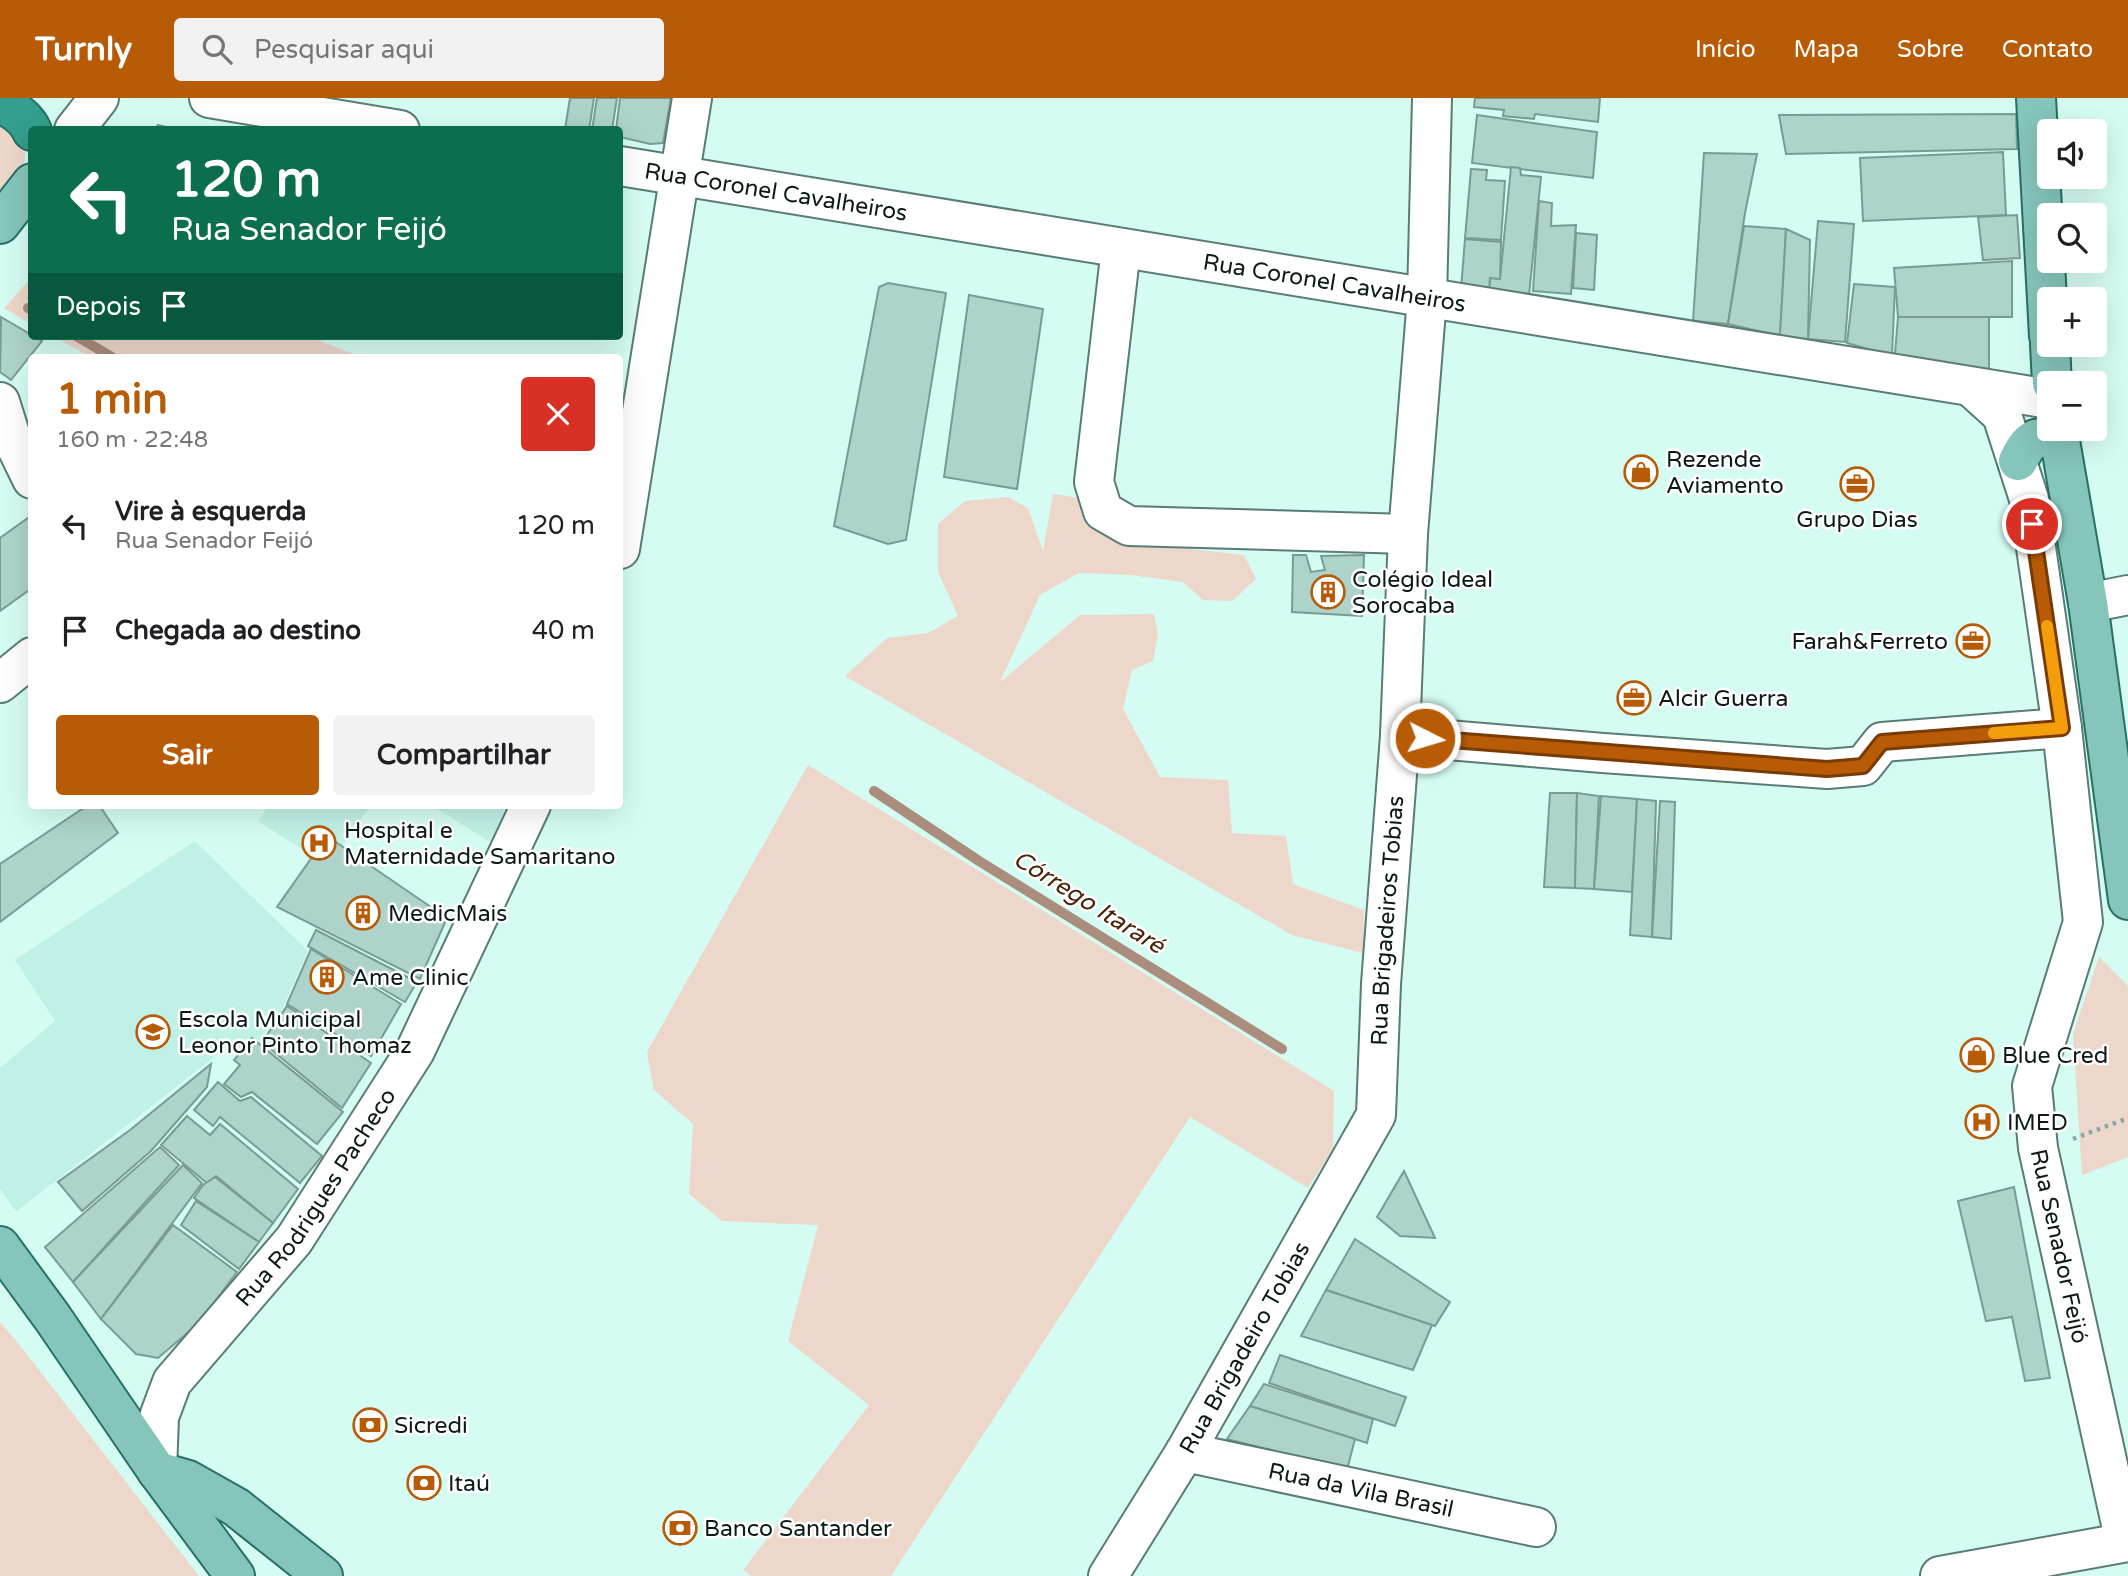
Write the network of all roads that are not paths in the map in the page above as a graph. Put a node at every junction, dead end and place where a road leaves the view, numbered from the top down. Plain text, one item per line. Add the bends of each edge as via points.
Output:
1 (99, 98) edge
2 (209, 98) edge
3 (692, 98) edge
4 (1432, 98) edge
5 (2036, 98) edge
6 (0, 103) edge
7 (30, 126) edge
8 (77, 126) edge
9 (376, 126) edge
10 (623, 166) edge
11 (681, 176) junction
12 (28, 188) edge
13 (0, 224) edge
14 (1121, 248) junction
15 (2046, 287) edge
16 (1427, 298) junction
17 (1970, 387) junction
18 (2037, 397) edge
19 (3, 423) edge
20 (2037, 438) edge
21 (2060, 441) edge
22 (2018, 461) junction
23 (28, 471) edge
24 (623, 531) edge
25 (1408, 534) junction
26 (2128, 595) edge
27 (2088, 603) junction
28 (28, 660) edge
29 (0, 683) edge
30 (2062, 728) junction
31 (1399, 736) junction
32 (529, 809) edge
33 (2128, 900) edge
34 (1376, 1115) joint
35 (0, 1247) edge
36 (0, 1282) edge
37 (52, 1317) junction
38 (1185, 1452) junction
39 (157, 1471) junction
40 (1536, 1527) dead end
41 (2127, 1542) edge
42 (235, 1576) edge
43 (323, 1576) edge
44 (1108, 1576) edge
45 (1940, 1576) edge

1 - 8 street
2 - 9 street
3 - 11 street
4 - 16 street, Rua Brigadeiros Tobias
5 - 15 main road
6 - 7 highway via 14,109
10 - 11 street, Rua Coronel Cavalheiros
11 - 14 street, Rua Coronel Cavalheiros
11 - 24 street
12 - 13 main road
14 - 16 street, Rua Coronel Cavalheiros
14 - 25 street via 1094,482 1103,511 1129,526
16 - 17 street, Rua Coronel Cavalheiros
16 - 25 street, Rua Brigadeiros Tobias
17 - 18 street, Rua Coronel Cavalheiros
17 - 22 street, Rua Senador Feijó via 2002,415
19 - 23 street
20 - 22 main road via 2026,445
21 - 27 main road
22 - 30 street, Rua Senador Feijó via 2029,499
25 - 31 street, Rua Brigadeiros Tobias
26 - 27 street
27 - 33 main road
28 - 29 street
30 - 31 street via 1882,742 1863,766 1827,769
30 - 41 street, Rua Senador Feijó via 2083,922 2032,1086 2038,1148
31 - 34 street, Rua Brigadeiros Tobias
32 - 39 street, Rua Rodrigues Pacheco via 415,1051 294,1240 172,1382 159,1417
34 - 38 street, Rua Brigadeiro Tobias
35 - 37 main road
36 - 37 main road
37 - 39 main road
38 - 40 street, Rua da Vila Brasil
38 - 44 street, Rua Brigadeiro Tobias
39 - 42 main road
39 - 43 main road via 188,1480 223,1499
41 - 45 street

